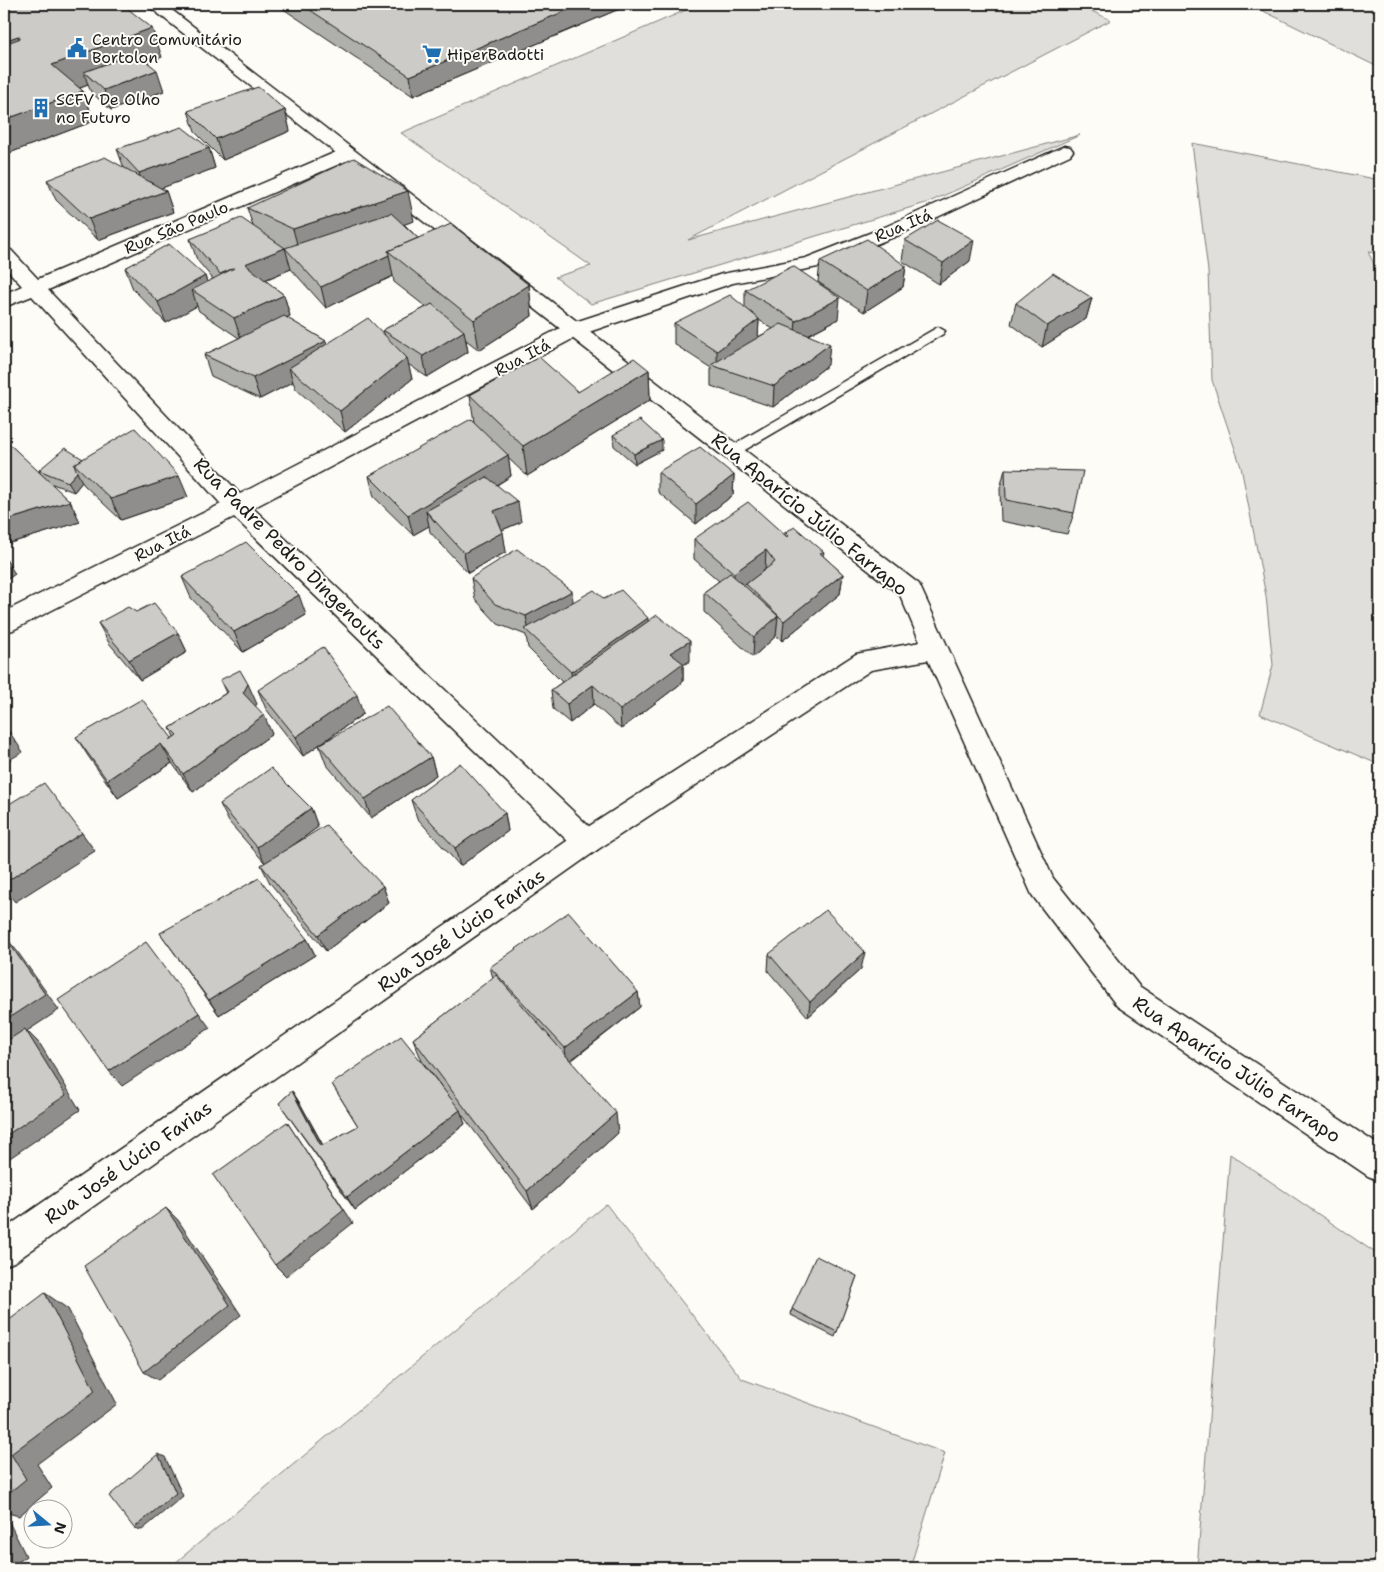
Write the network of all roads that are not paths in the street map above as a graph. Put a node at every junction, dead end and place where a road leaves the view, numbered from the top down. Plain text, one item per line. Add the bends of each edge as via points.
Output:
1 (154, 4) edge
2 (1064, 151) dead end
3 (347, 154) junction
4 (4, 254) edge
5 (36, 287) junction
6 (4, 301) edge
7 (573, 330) junction
8 (938, 330) dead end
9 (733, 452) junction
10 (237, 506) junction
11 (4, 623) edge
12 (935, 649) junction
13 (587, 842) junction
14 (1380, 1165) edge
15 (4, 1249) edge

1 - 3 street, Rua Aparício Júlio Farrapo
2 - 7 street, Rua Itá via 909,223 811,263 728,278
3 - 5 street, Rua São Paulo
3 - 7 street, Rua Aparício Júlio Farrapo
4 - 5 street, Rua Padre Pedro Dingenouts
5 - 6 street, Rua São Paulo
5 - 10 street, Rua Padre Pedro Dingenouts
7 - 9 street, Rua Aparício Júlio Farrapo
7 - 10 street, Rua Itá
8 - 9 lane
9 - 12 street, Rua Aparício Júlio Farrapo via 910,590
10 - 11 street, Rua Itá
10 - 13 street, Rua Padre Pedro Dingenouts
12 - 13 street, Rua José Lúcio Farias via 865,661
12 - 14 street, Rua Aparício Júlio Farrapo via 1042,886 1128,996
13 - 15 street, Rua José Lúcio Farias

